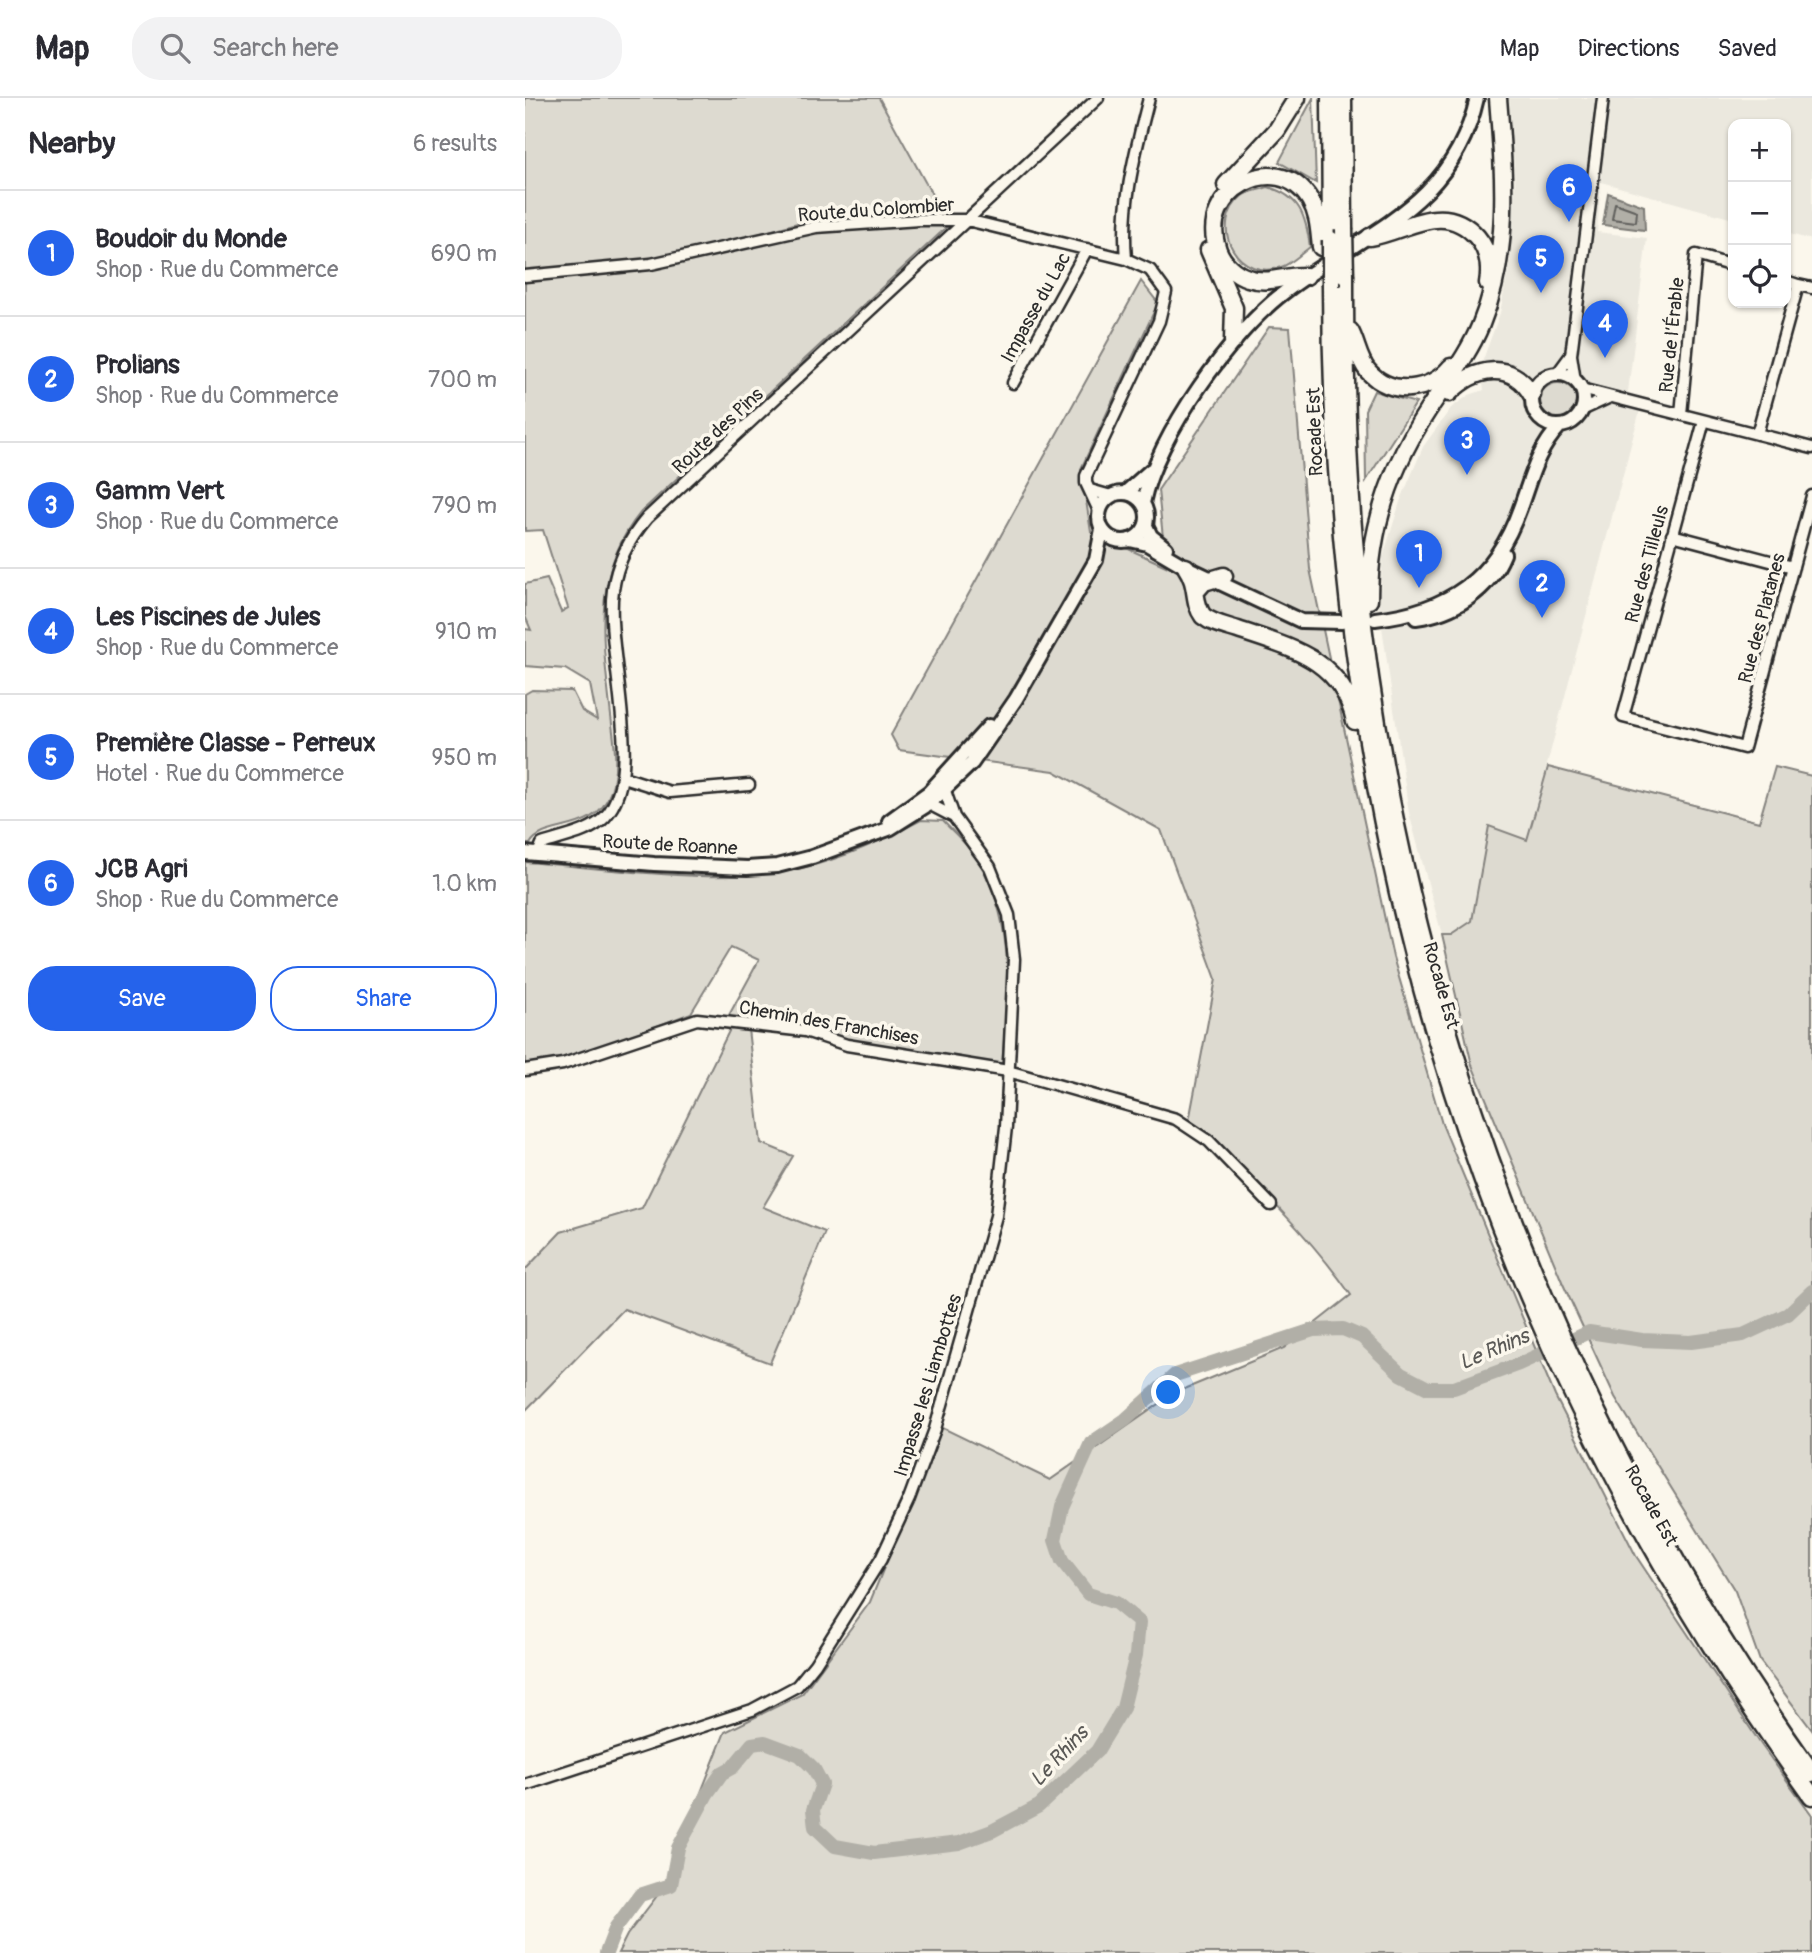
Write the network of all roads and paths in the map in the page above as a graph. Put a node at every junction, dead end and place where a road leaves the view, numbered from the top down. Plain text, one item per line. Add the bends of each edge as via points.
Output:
1 (1098, 98) edge
2 (1149, 98) edge
3 (1297, 98) edge
4 (1330, 98) edge
5 (1343, 98) edge
6 (1477, 98) edge
7 (1498, 98) edge
8 (1603, 98) edge
9 (967, 220) junction
10 (1370, 237) junction
11 (1326, 244) junction
12 (1087, 249) junction
13 (1126, 259) junction
14 (1728, 265) edge
15 (525, 276) edge
16 (1306, 276) junction
17 (1791, 283) edge
18 (1333, 284) junction
19 (1798, 285) junction
20 (1812, 288) edge
21 (1345, 323) junction
22 (1233, 341) junction
23 (1571, 355) junction
24 (1557, 374) junction
25 (1013, 383) dead end
26 (1578, 385) junction
27 (1532, 395) junction
28 (1608, 398) junction
29 (1431, 406) junction
30 (1582, 410) junction
31 (1681, 414) junction
32 (1539, 419) junction
33 (1705, 421) junction
34 (1560, 426) junction
35 (1757, 434) junction
36 (1812, 448) edge
37 (1540, 450) junction
38 (1151, 470) junction
39 (1090, 490) junction
40 (1125, 493) junction
41 (1111, 496) junction
42 (1812, 496) edge
43 (1143, 503) junction
44 (1100, 513) junction
45 (1146, 526) junction
46 (1103, 528) junction
47 (1672, 535) junction
48 (1125, 540) junction
49 (1096, 560) junction
50 (1186, 567) junction
51 (1793, 567) junction
52 (1217, 578) junction
53 (1197, 590) junction
54 (1375, 619) dead end
55 (1342, 622) dead end
56 (1364, 634) junction
57 (1744, 748) joint
58 (623, 777) junction
59 (749, 785) dead end
60 (934, 793) junction
61 (1376, 794) junction
62 (954, 817) junction
63 (531, 853) edge
64 (525, 1070) edge
65 (1008, 1070) junction
66 (1271, 1205) dead end
67 (1544, 1316) junction
68 (1568, 1370) junction
69 (1812, 1773) edge
70 (525, 1784) edge
71 (1812, 1796) edge

1 - 9 street, Route des Pins
2 - 13 street via 1128,180 1123,224
3 - 22 highway via 1277,130 1214,199 1207,216 1209,250 1234,308
4 - 11 highway, Rocade Est
5 - 18 highway, Rocade Est, bridge via 1344,229
6 - 10 main road via 1468,131 1443,176 1413,206
7 - 29 highway via 1504,191 1499,265 1472,345
8 - 23 street
9 - 12 street, Route du Colombier
9 - 15 street, Route du Colombier via 816,227 651,264
9 - 58 street, Route des Pins via 631,537 612,595
10 - 16 main road
10 - 21 highway via 1421,220 1456,222 1472,231 1483,246 1489,265 1486,293 1454,363 1439,379 1418,387 1394,387 1369,371
11 - 16 highway via 1309,198 1288,181 1264,176 1248,179 1231,190 1219,207 1216,244 1233,271 1262,281
11 - 18 highway, Rocade Est, bridge
12 - 13 street, Route du Colombier
12 - 25 street, Impasse du Lac
13 - 39 street, Route du Colombier via 1156,275 1166,299 1156,330 1089,468
14 - 31 street, Rue de l’Érable via 1696,255
16 - 22 main road via 1249,321
17 - 19 street
18 - 21 highway, Rocade Est
18 - 61 highway, Rocade Est via 1340,523 1351,640
19 - 20 street
19 - 35 street
21 - 56 highway, Rocade Est via 1353,520
22 - 38 main road
23 - 24 street
23 - 26 street
24 - 26 main road
24 - 27 main road via 1541,380
26 - 28 street
26 - 30 main road
27 - 29 highway via 1515,376 1494,370 1466,378
27 - 32 main road via 1532,408
28 - 30 street
28 - 31 street
29 - 56 highway via 1393,473 1378,517
30 - 34 main road via 1574,421
31 - 33 street
32 - 34 main road
32 - 37 main road
33 - 35 street
33 - 47 street, Rue des Tilleuls
34 - 37 main road
35 - 36 street
37 - 54 main road via 1503,558 1491,578 1463,602 1425,617
38 - 40 main road
38 - 43 main road
39 - 41 street
39 - 44 street
40 - 41 main road
40 - 43 main road
41 - 44 main road
42 - 51 street, Rue des Platanes
43 - 45 main road
44 - 46 main road
45 - 48 main road
45 - 52 main road via 1159,544
46 - 48 main road via 1110,537
46 - 49 main road
47 - 51 street
47 - 57 street, Rue des Tilleuls via 1623,717
48 - 49 main road
48 - 50 main road via 1147,544
49 - 60 main road, Route de Roanne via 992,735 972,763
50 - 52 main road
50 - 53 highway
51 - 57 street, Rue des Platanes
52 - 53 highway
52 - 55 main road via 1321,622
53 - 61 highway via 1199,611 1209,620 1305,655 1337,678 1354,715 1366,781
56 - 67 highway, Rocade Est via 1390,796 1420,938
58 - 59 street via 678,792
58 - 63 street, Route des Pins via 618,797 605,817
60 - 62 street
60 - 62 street
60 - 63 main road, Route de Roanne via 891,828 777,866 713,868
61 - 67 highway, Rocade Est via 1408,941 1453,1101 1499,1229
62 - 65 street, Impasse les Liambottes via 991,867 1009,915 1014,959
64 - 65 street, Chemin des Franchises via 563,1064 704,1018 805,1031 847,1045
65 - 66 street, Chemin des Franchises via 1176,1119 1209,1141
65 - 70 street, Impasse les Liambottes via 996,1216 935,1429 881,1559 815,1664 797,1686 752,1710
67 - 68 highway, Rocade Est
68 - 69 highway, Rocade Est via 1681,1573
68 - 71 highway, Rocade Est via 1597,1448 1672,1584

